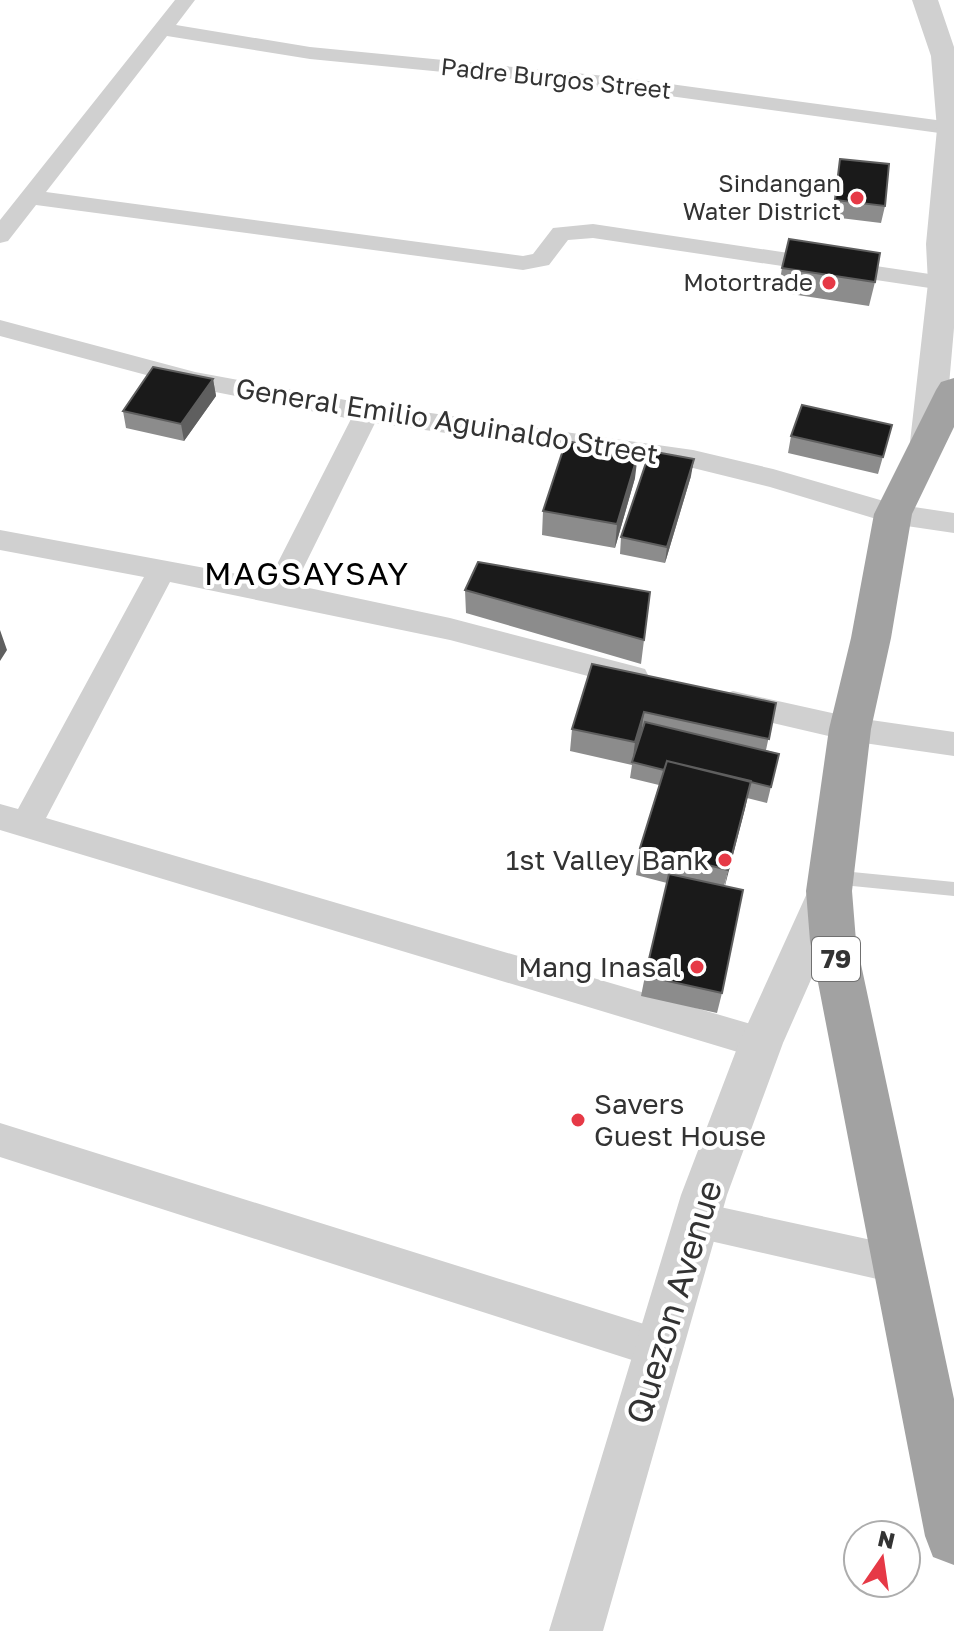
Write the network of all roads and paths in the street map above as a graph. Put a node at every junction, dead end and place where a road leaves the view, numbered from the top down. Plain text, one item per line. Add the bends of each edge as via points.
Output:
1 (185, 0) edge
2 (925, 0) edge
3 (161, 29) junction
4 (952, 117) edge
5 (30, 197) junction
6 (0, 236) edge
7 (943, 283) junction
8 (0, 328) edge
9 (954, 390) edge
10 (367, 413) junction
11 (927, 442) junction
12 (893, 514) junction
13 (954, 523) edge
14 (0, 540) edge
15 (162, 570) junction
16 (277, 592) junction
17 (660, 684) edge
18 (703, 695) edge
19 (850, 729) junction
20 (954, 744) edge
21 (13, 821) edge
22 (830, 884) junction
23 (954, 889) edge
24 (761, 1043) junction
25 (0, 1140) edge
26 (697, 1220) junction
27 (899, 1265) junction
28 (660, 1349) junction
29 (954, 1536) edge
30 (576, 1631) edge

1 - 3 street
2 - 4 street via 944,56
3 - 4 street, Padre Burgos Street via 310,53
3 - 5 street
4 - 7 street via 941,244
5 - 6 street
5 - 7 street via 523,263 541,260 561,233 593,231
7 - 11 street
8 - 10 street, General Emilio Aguinaldo Street via 195,380
9 - 11 highway, 79
10 - 12 street, General Emilio Aguinaldo Street via 693,459
10 - 16 street
11 - 12 highway, 79
12 - 13 street, General Emilio Aguinaldo Street
12 - 19 highway, 79
14 - 15 street
15 - 16 street
15 - 21 street
16 - 17 street via 450,629
18 - 19 street
19 - 20 street
19 - 22 highway, 79
21 - 24 street
22 - 23 lane
22 - 24 street, Quezon Avenue
22 - 27 highway, 79 via 833,941
24 - 26 street, Quezon Avenue
25 - 28 street
26 - 27 street
26 - 28 street, Quezon Avenue
27 - 29 highway, 79
28 - 30 street, Quezon Avenue

